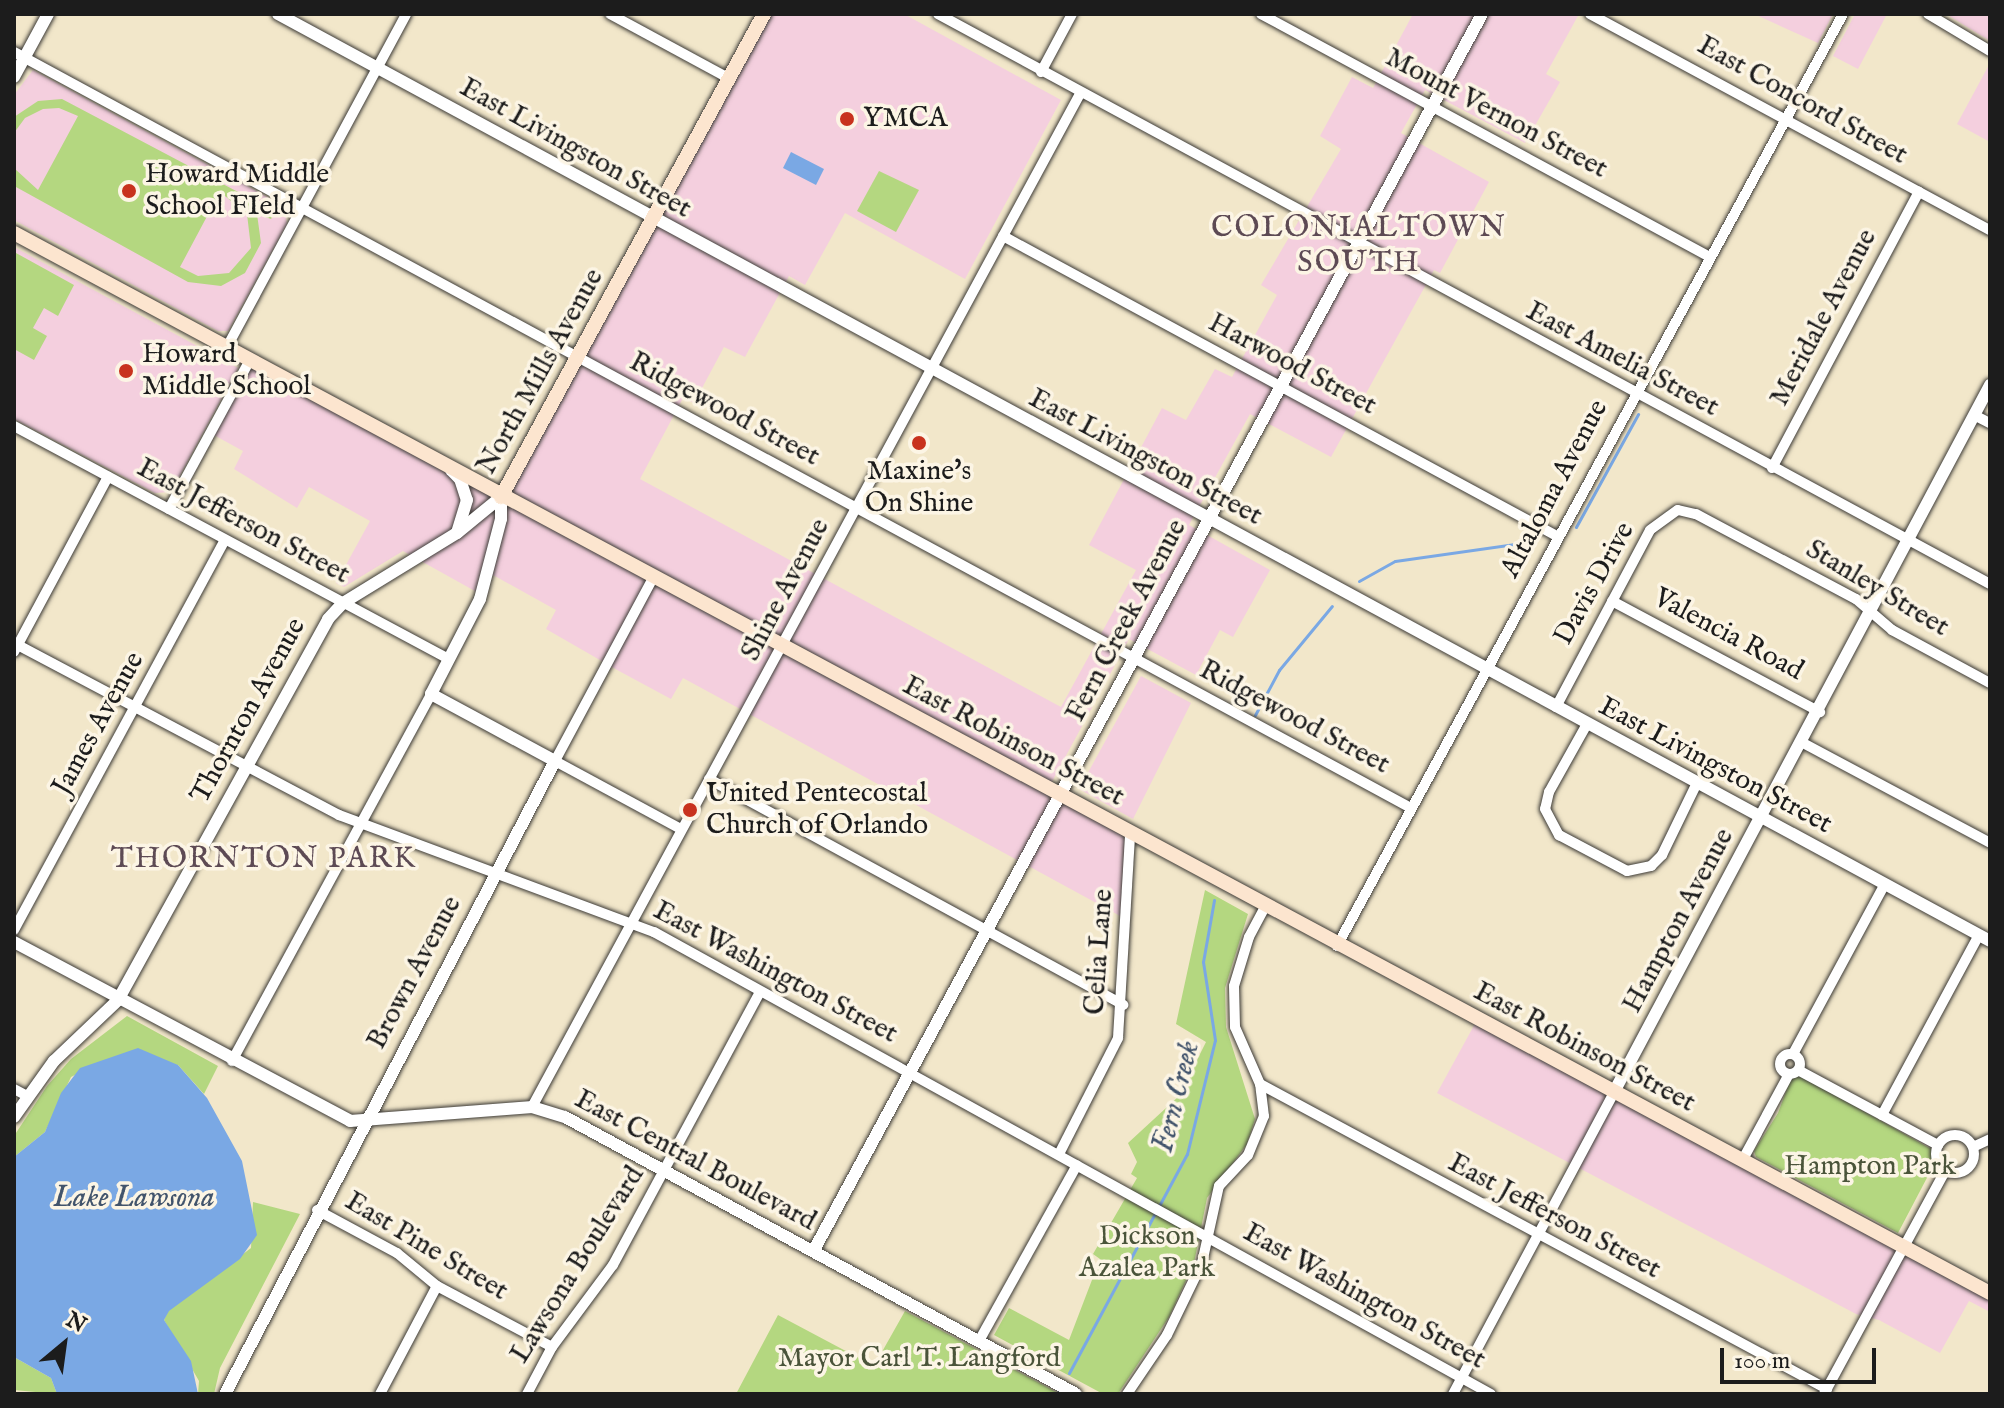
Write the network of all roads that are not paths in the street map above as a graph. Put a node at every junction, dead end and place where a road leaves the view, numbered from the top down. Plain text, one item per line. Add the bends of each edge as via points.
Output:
1 (48, 14) edge
2 (278, 14) edge
3 (406, 14) edge
4 (610, 14) edge
5 (764, 14) edge
6 (938, 14) edge
7 (1072, 14) edge
8 (1261, 14) edge
9 (1482, 14) edge
10 (1590, 14) edge
11 (1843, 14) edge
12 (1928, 14) edge
13 (1990, 51) edge
14 (19, 55) edge
15 (377, 68) junction
16 (1041, 72) junction
17 (14, 77) edge
18 (730, 79) junction
19 (1080, 94) junction
20 (1432, 108) junction
21 (1786, 118) junction
22 (1919, 192) junction
23 (301, 209) junction
24 (654, 219) junction
25 (1990, 230) edge
26 (14, 233) edge
27 (1003, 236) junction
28 (1357, 245) junction
29 (1708, 256) junction
30 (227, 347) junction
31 (578, 359) junction
32 (250, 360) junction
33 (931, 369) junction
34 (1990, 385) edge
35 (1281, 386) junction
36 (1633, 393) junction
37 (1974, 415) junction
38 (1990, 423) edge
39 (14, 426) edge
40 (1772, 468) junction
41 (451, 470) junction
42 (108, 477) junction
43 (501, 497) junction
44 (169, 509) junction
45 (857, 509) junction
46 (1696, 514) joint
47 (1209, 521) junction
48 (457, 533) junction
49 (1557, 536) junction
50 (225, 540) junction
51 (1909, 541) junction
52 (653, 578) junction
53 (1990, 584) edge
54 (1612, 601) junction
55 (343, 603) junction
56 (1873, 613) junction
57 (15, 647) edge
58 (783, 647) junction
59 (449, 659) junction
60 (1134, 659) junction
61 (1485, 670) junction
62 (1990, 683) edge
63 (431, 694) junction
64 (135, 707) junction
65 (1556, 707) junction
66 (1820, 712) junction
67 (1587, 724) junction
68 (1803, 743) junction
69 (555, 761) junction
70 (246, 765) junction
71 (709, 779) junction
72 (1697, 783) junction
73 (1059, 797) junction
74 (1411, 808) junction
75 (1762, 818) junction
76 (358, 823) junction
77 (681, 829) junction
78 (1130, 834) junction
79 (1990, 843) edge
80 (496, 872) junction
81 (1885, 884) junction
82 (1265, 907) junction
83 (627, 922) junction
84 (14, 930) edge
85 (988, 931) junction
86 (1985, 938) edge
87 (14, 942) edge
88 (1337, 946) junction
89 (760, 992) junction
90 (118, 1000) junction
91 (1123, 1005) junction
92 (1793, 1054) junction
93 (232, 1061) junction
94 (911, 1072) junction
95 (1794, 1072) junction
96 (1260, 1084) junction
97 (14, 1089) edge
98 (1614, 1092) junction
99 (27, 1096) junction
100 (532, 1107) junction
101 (1882, 1115) junction
102 (14, 1117) edge
103 (363, 1122) junction
104 (1990, 1139) edge
105 (1938, 1145) junction
106 (1973, 1147) junction
107 (1059, 1154) junction
108 (1742, 1161) junction
109 (1077, 1165) junction
110 (665, 1171) junction
111 (1945, 1171) junction
112 (317, 1210) junction
113 (1539, 1237) junction
114 (1210, 1239) junction
115 (1903, 1248) junction
116 (814, 1250) junction
117 (437, 1286) junction
118 (1990, 1293) edge
119 (979, 1341) junction
120 (552, 1347) junction
121 (1461, 1378) junction
122 (1825, 1391) edge
123 (225, 1394) edge
124 (380, 1394) edge
125 (527, 1394) edge
126 (1076, 1394) edge
127 (1127, 1394) edge
128 (1453, 1394) edge
129 (1491, 1394) edge

1 - 14 street
2 - 15 street, East Livingston Street
3 - 15 street
4 - 18 street
5 - 18 main road, North Mills Avenue
6 - 16 street, East Amelia Street
7 - 16 street
8 - 20 street, Mount Vernon Street
9 - 20 street, Fern Creek Avenue
10 - 21 street, East Concord Street
11 - 21 street, Altaloma Avenue
12 - 13 street
14 - 17 street
14 - 23 street, Ridgewood Street
15 - 23 street
15 - 24 street, East Livingston Street
16 - 19 street, East Amelia Street
18 - 24 main road, North Mills Avenue
19 - 27 street, Shine Avenue
19 - 28 street, East Amelia Street
20 - 28 street, Fern Creek Avenue
20 - 29 street, Mount Vernon Street
21 - 22 street, East Concord Street
21 - 29 street, Altaloma Avenue
22 - 25 street, East Concord Street
22 - 40 street, Meridale Avenue
23 - 30 street
23 - 31 street, Ridgewood Street
24 - 31 main road, North Mills Avenue
24 - 33 street, East Livingston Street
26 - 30 main road, East Robinson Street
27 - 33 street, Shine Avenue
27 - 35 street, Harwood Street
28 - 35 street, Fern Creek Avenue
28 - 36 street, East Amelia Street
29 - 36 street, Altaloma Avenue
30 - 32 main road, East Robinson Street
31 - 43 main road, North Mills Avenue
31 - 45 street, Ridgewood Street
32 - 41 main road, East Robinson Street
32 - 44 street
33 - 45 street, Shine Avenue
33 - 47 street, East Livingston Street
34 - 37 street, Hampton Avenue
35 - 47 street, Fern Creek Avenue
35 - 49 street, Harwood Street
36 - 40 street, East Amelia Street
36 - 49 street, Altaloma Avenue
37 - 38 street
37 - 51 street, Hampton Avenue
39 - 42 street, East Jefferson Street
40 - 51 street, East Amelia Street
41 - 43 main road, East Robinson Street
41 - 48 street via 467,500
42 - 44 street, East Jefferson Street
42 - 57 street
43 - 48 street, Thornton Avenue
43 - 52 main road, East Robinson Street
43 - 59 street, North Mills Avenue via 501,519 484,588
44 - 50 street, East Jefferson Street
45 - 58 street, Shine Avenue
45 - 60 street, Ridgewood Street
46 - 54 street, Davis Drive via 1678,510 1659,519
46 - 56 street, Stanley Street
47 - 60 street, Fern Creek Avenue
47 - 61 street, East Livingston Street
48 - 55 street, Thornton Avenue
49 - 61 street, Altaloma Avenue
50 - 55 street, East Jefferson Street
50 - 64 street, James Avenue
51 - 53 street, East Amelia Street
51 - 56 street, Hampton Avenue
52 - 58 main road, East Robinson Street
52 - 69 street, Brown Avenue
54 - 65 street, Davis Drive
54 - 66 street, Valencia Road
55 - 59 street, East Jefferson Street
55 - 70 street, Thornton Avenue via 321,630
56 - 62 street, Stanley Street via 1892,630
56 - 66 street, Hampton Avenue
57 - 64 street, East Washington Street
58 - 71 street, Shine Avenue
58 - 73 main road, East Robinson Street
59 - 63 street, North Mills Avenue
60 - 73 street, Fern Creek Avenue
60 - 74 street, Ridgewood Street
61 - 65 street, East Livingston Street
61 - 74 street, Altaloma Avenue
63 - 69 street
63 - 76 street, North Mills Avenue
64 - 70 street, East Washington Street
64 - 84 street, James Avenue
65 - 67 street, East Livingston Street
66 - 68 street, Hampton Avenue
67 - 72 street, East Livingston Street
67 - 72 street via 1545,809 1559,835 1600,857 1627,871 1651,866
68 - 75 street, Hampton Avenue
68 - 79 street
69 - 77 street
69 - 80 street, Brown Avenue
70 - 76 street, East Washington Street
70 - 90 street, Thornton Avenue
71 - 77 street, Shine Avenue
71 - 85 street
72 - 75 street, East Livingston Street
73 - 78 main road, East Robinson Street
73 - 85 street, Fern Creek Avenue
74 - 88 street, Altaloma Avenue
75 - 81 street, East Livingston Street
75 - 98 street, Hampton Avenue
76 - 80 street, East Washington Street
76 - 93 street, North Mills Avenue
77 - 83 street, Shine Avenue
78 - 82 main road, East Robinson Street
78 - 91 street, Celia Lane
80 - 83 street, East Washington Street
80 - 103 street, Brown Avenue
81 - 86 street, East Livingston Street
81 - 92 street
82 - 88 main road, East Robinson Street
82 - 96 street via 1234,986 1235,1027
83 - 89 street, East Washington Street
83 - 100 street, Shine Avenue
85 - 91 street
85 - 94 street, Fern Creek Avenue
86 - 101 street
87 - 90 street, East Central Boulevard
88 - 98 main road, East Robinson Street
89 - 94 street, East Washington Street
89 - 110 street, Lawsona Boulevard
90 - 93 street, East Central Boulevard
90 - 99 street, Thornton Avenue via 54,1061
91 - 107 street, Celia Lane via 1118,1038
92 - 95 street via 1800,1063
92 - 95 street via 1780,1061
93 - 103 street, East Central Boulevard via 330,1114
94 - 107 street, East Washington Street
94 - 116 street, Fern Creek Avenue
95 - 101 street
95 - 108 street
96 - 113 street, East Jefferson Street
96 - 114 street via 1264,1116 1257,1137 1219,1186
97 - 99 street
98 - 108 main road, East Robinson Street
98 - 113 street, Hampton Avenue
99 - 102 street, Thornton Avenue
100 - 103 street, East Central Boulevard
100 - 110 street, East Central Boulevard via 565,1117
101 - 105 street
103 - 112 street, Brown Avenue
104 - 106 street
105 - 106 street via 1958,1135
105 - 111 street via 1937,1159
106 - 111 street via 1968,1169
107 - 109 street, East Washington Street
108 - 115 main road, East Robinson Street
109 - 114 street, East Washington Street
109 - 119 street
110 - 116 street, East Central Boulevard
110 - 120 street, Lawsona Boulevard via 613,1265
111 - 115 street
112 - 117 street, East Pine Street via 397,1253
112 - 123 street, Brown Avenue
113 - 121 street, Hampton Avenue
113 - 122 street, East Jefferson Street
114 - 121 street, East Washington Street
114 - 127 street via 1167,1335
115 - 118 main road, East Robinson Street
115 - 122 street
116 - 119 street, East Central Boulevard
117 - 120 street, East Pine Street
117 - 124 street
119 - 126 street, East Central Boulevard
120 - 125 street, Lawsona Boulevard
121 - 128 street, Hampton Avenue
121 - 129 street, East Washington Street

